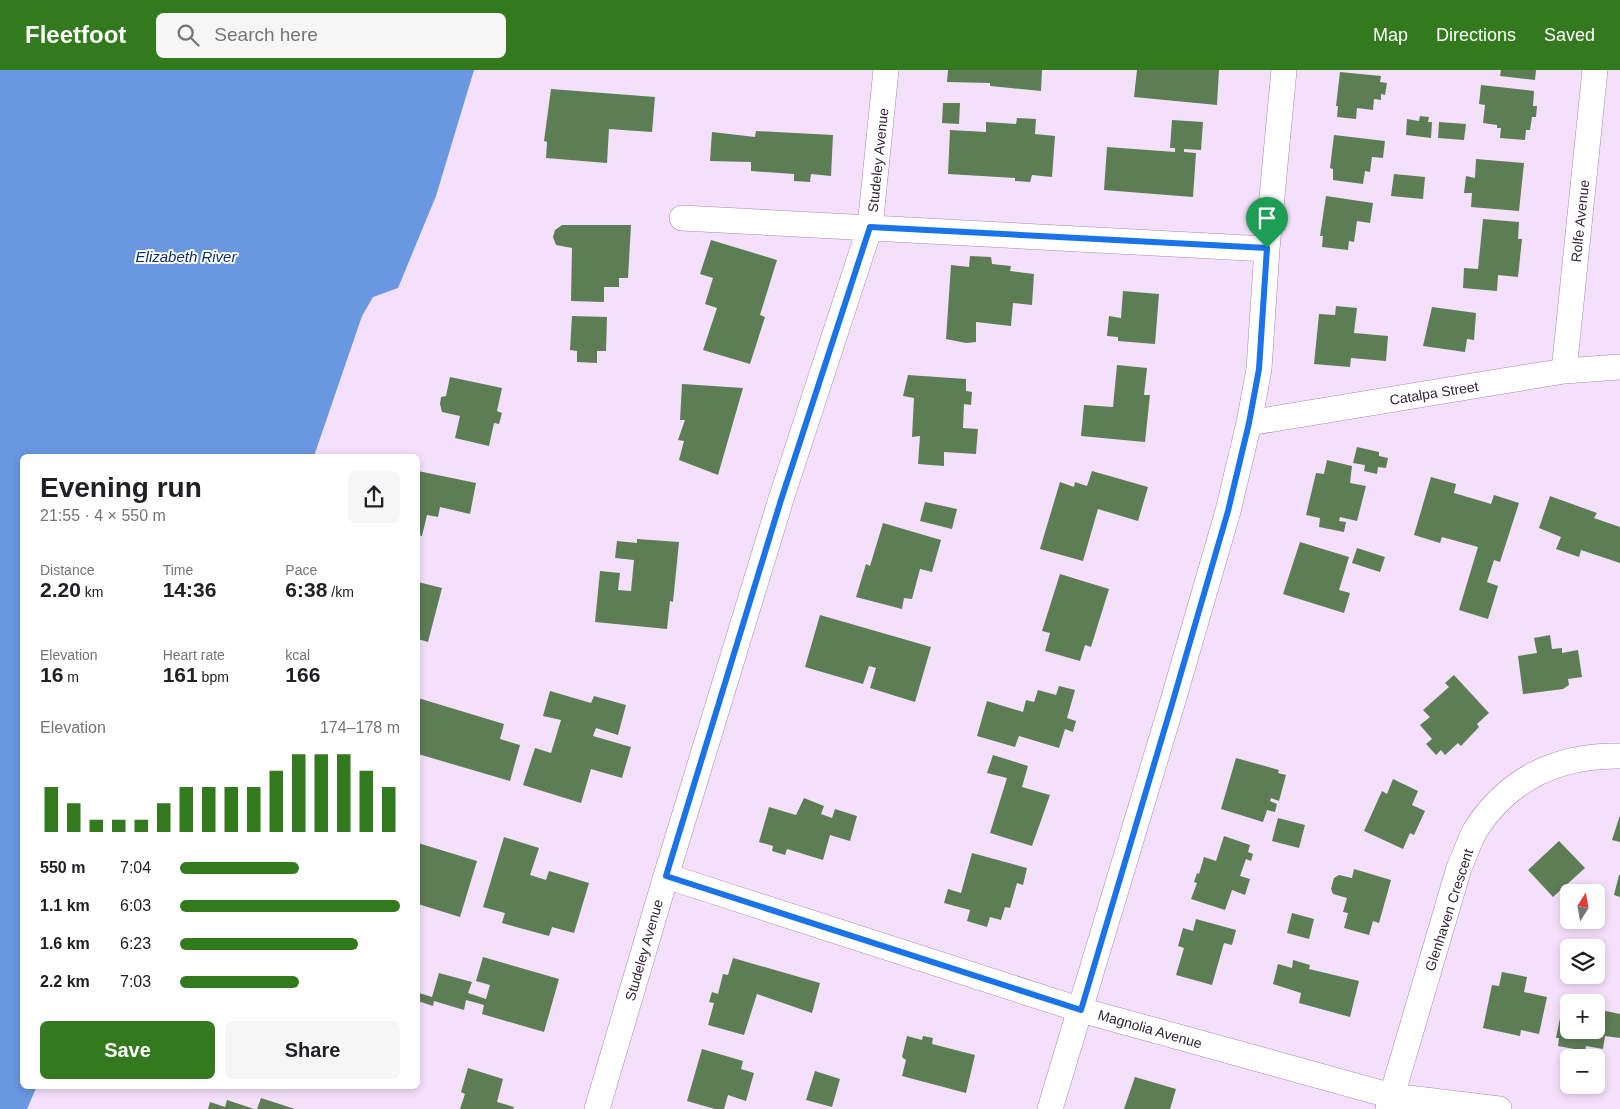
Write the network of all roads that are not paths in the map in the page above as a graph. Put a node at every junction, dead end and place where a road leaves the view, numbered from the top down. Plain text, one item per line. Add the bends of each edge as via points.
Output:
1 (886, 70) edge
2 (1284, 70) edge
3 (1595, 70) edge
4 (682, 218) dead end
5 (870, 227) junction
6 (1267, 248) junction
7 (1620, 367) edge
8 (1564, 371) junction
9 (1249, 423) junction
10 (1620, 756) edge
11 (666, 876) junction
12 (1081, 1010) junction
13 (1390, 1103) edge
14 (597, 1109) edge
15 (1050, 1109) edge
16 (1499, 1109) edge

1 - 5 street, Studeley Avenue
2 - 6 street
3 - 8 street, Rolfe Avenue
4 - 5 street
5 - 6 street
5 - 11 street, Studeley Avenue via 781,500
6 - 9 street via 1259,369
7 - 8 street, Catalpa Street
8 - 9 street, Catalpa Street
9 - 12 street via 1228,511
10 - 13 street, Glenhaven Crescent via 1596,756 1537,771 1493,806 1475,831 1460,868
11 - 12 street, Magnolia Avenue
11 - 14 street, Studeley Avenue
12 - 13 street, Magnolia Avenue
12 - 15 street
13 - 16 street, Magnolia Avenue

